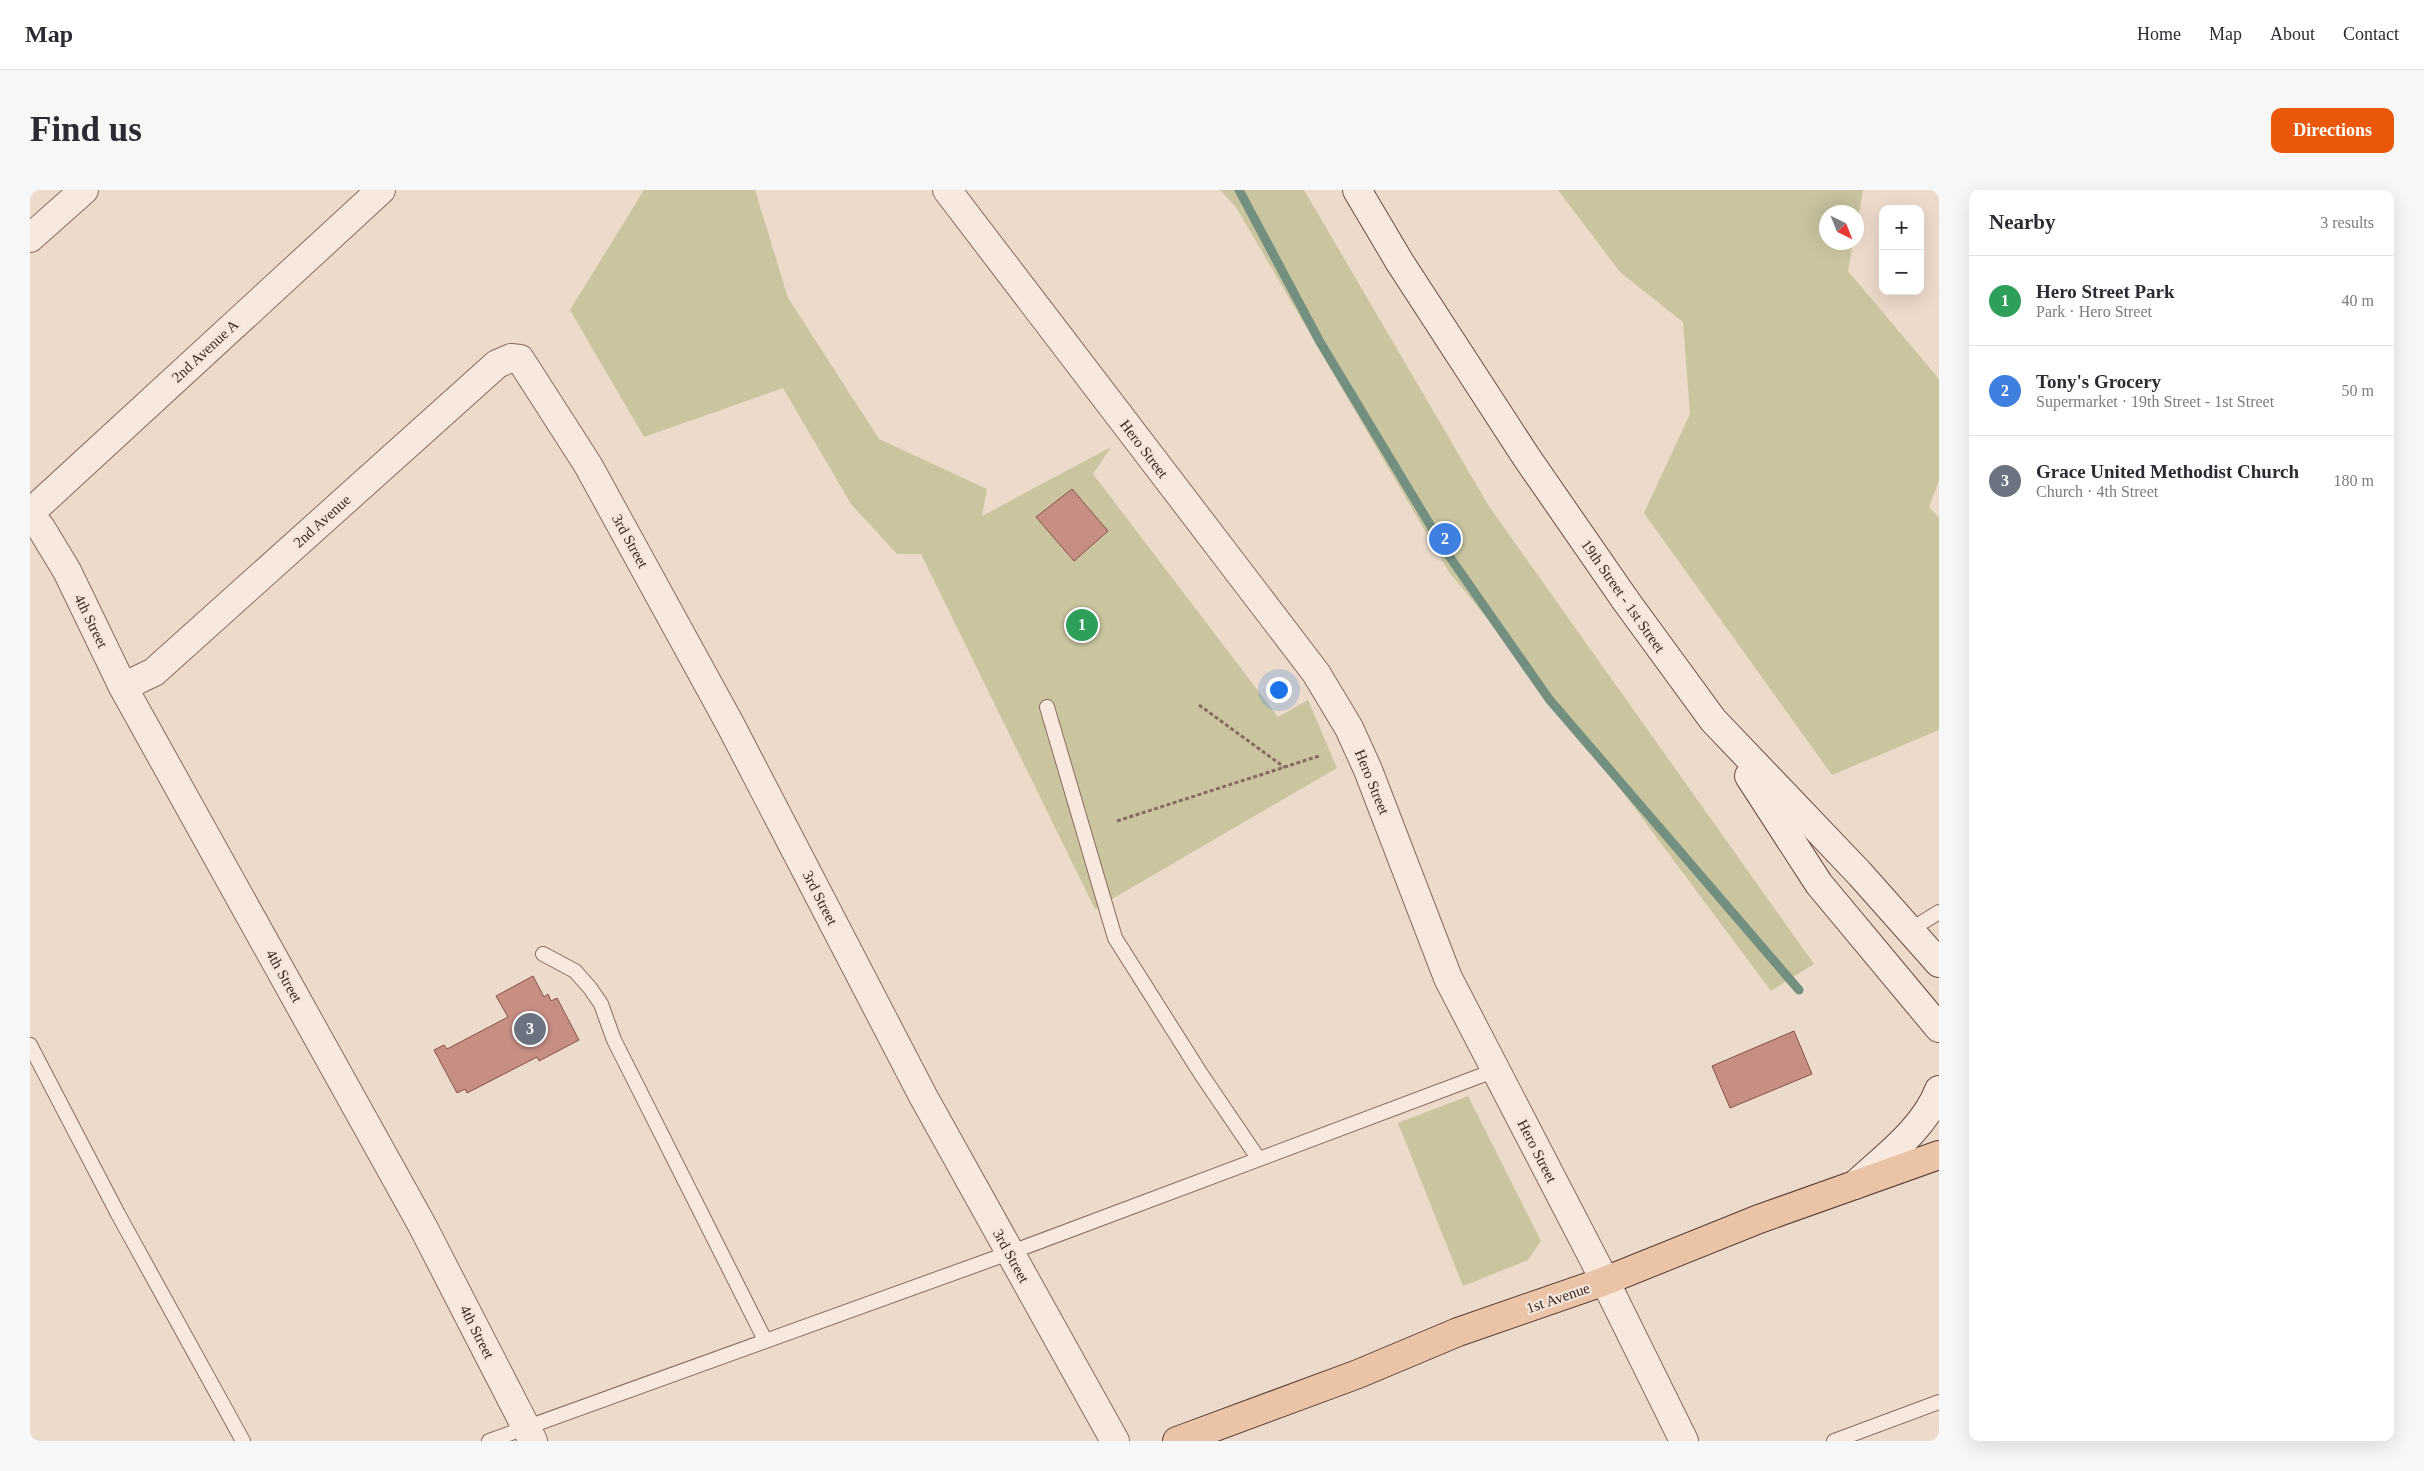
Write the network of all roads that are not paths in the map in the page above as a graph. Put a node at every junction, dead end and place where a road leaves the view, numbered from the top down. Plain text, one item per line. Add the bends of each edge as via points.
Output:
1 (84, 190) edge
2 (381, 190) edge
3 (947, 190) edge
4 (1357, 190) edge
5 (30, 238) edge
6 (520, 359) joint
7 (30, 514) edge
8 (123, 686) junction
9 (1047, 707) dead end
10 (1713, 720) junction
11 (1939, 912) edge
12 (1910, 930) junction
13 (543, 954) dead end
14 (1939, 963) edge
15 (1939, 1028) edge
16 (30, 1045) edge
17 (1496, 1070) junction
18 (1939, 1090) edge
19 (1939, 1155) edge
20 (1258, 1158) junction
21 (1855, 1185) junction
22 (1009, 1253) junction
23 (1605, 1281) junction
24 (765, 1340) junction
25 (1939, 1402) edge
26 (529, 1434) edge
27 (243, 1441) edge
28 (489, 1441) edge
29 (1115, 1441) edge
30 (1177, 1441) edge
31 (1684, 1441) edge
32 (1834, 1441) edge

1 - 5 street
2 - 7 street, 2nd Avenue A
3 - 17 street, Hero Street via 1316,673 1349,728 1448,978
4 - 10 street, 19th Street - 1st Street via 1399,261 1528,458
6 - 8 street, 2nd Avenue via 511,358 497,364 154,672
6 - 22 street, 3rd Street via 588,465 730,724 918,1087
7 - 8 street, 4th Street via 67,571
8 - 26 street, 4th Street via 422,1225
9 - 20 lane via 1115,938
10 - 12 street, 19th Street - 1st Street
10 - 15 street via 1819,884
11 - 12 lane
12 - 14 street, 19th Street - 1st Street
13 - 24 lane via 575,970 601,1004 614,1040
16 - 27 lane via 118,1214
17 - 20 lane
17 - 23 street, Hero Street
18 - 21 street via 1933,1106 1914,1129
19 - 21 main road, 1st Avenue
20 - 22 lane
21 - 23 main road, 1st Avenue via 1759,1219
22 - 24 lane
22 - 29 street, 3rd Street
23 - 30 main road, 1st Avenue via 1458,1332 1358,1374
23 - 31 street, Hero Street
24 - 26 lane
25 - 32 lane
26 - 28 lane

